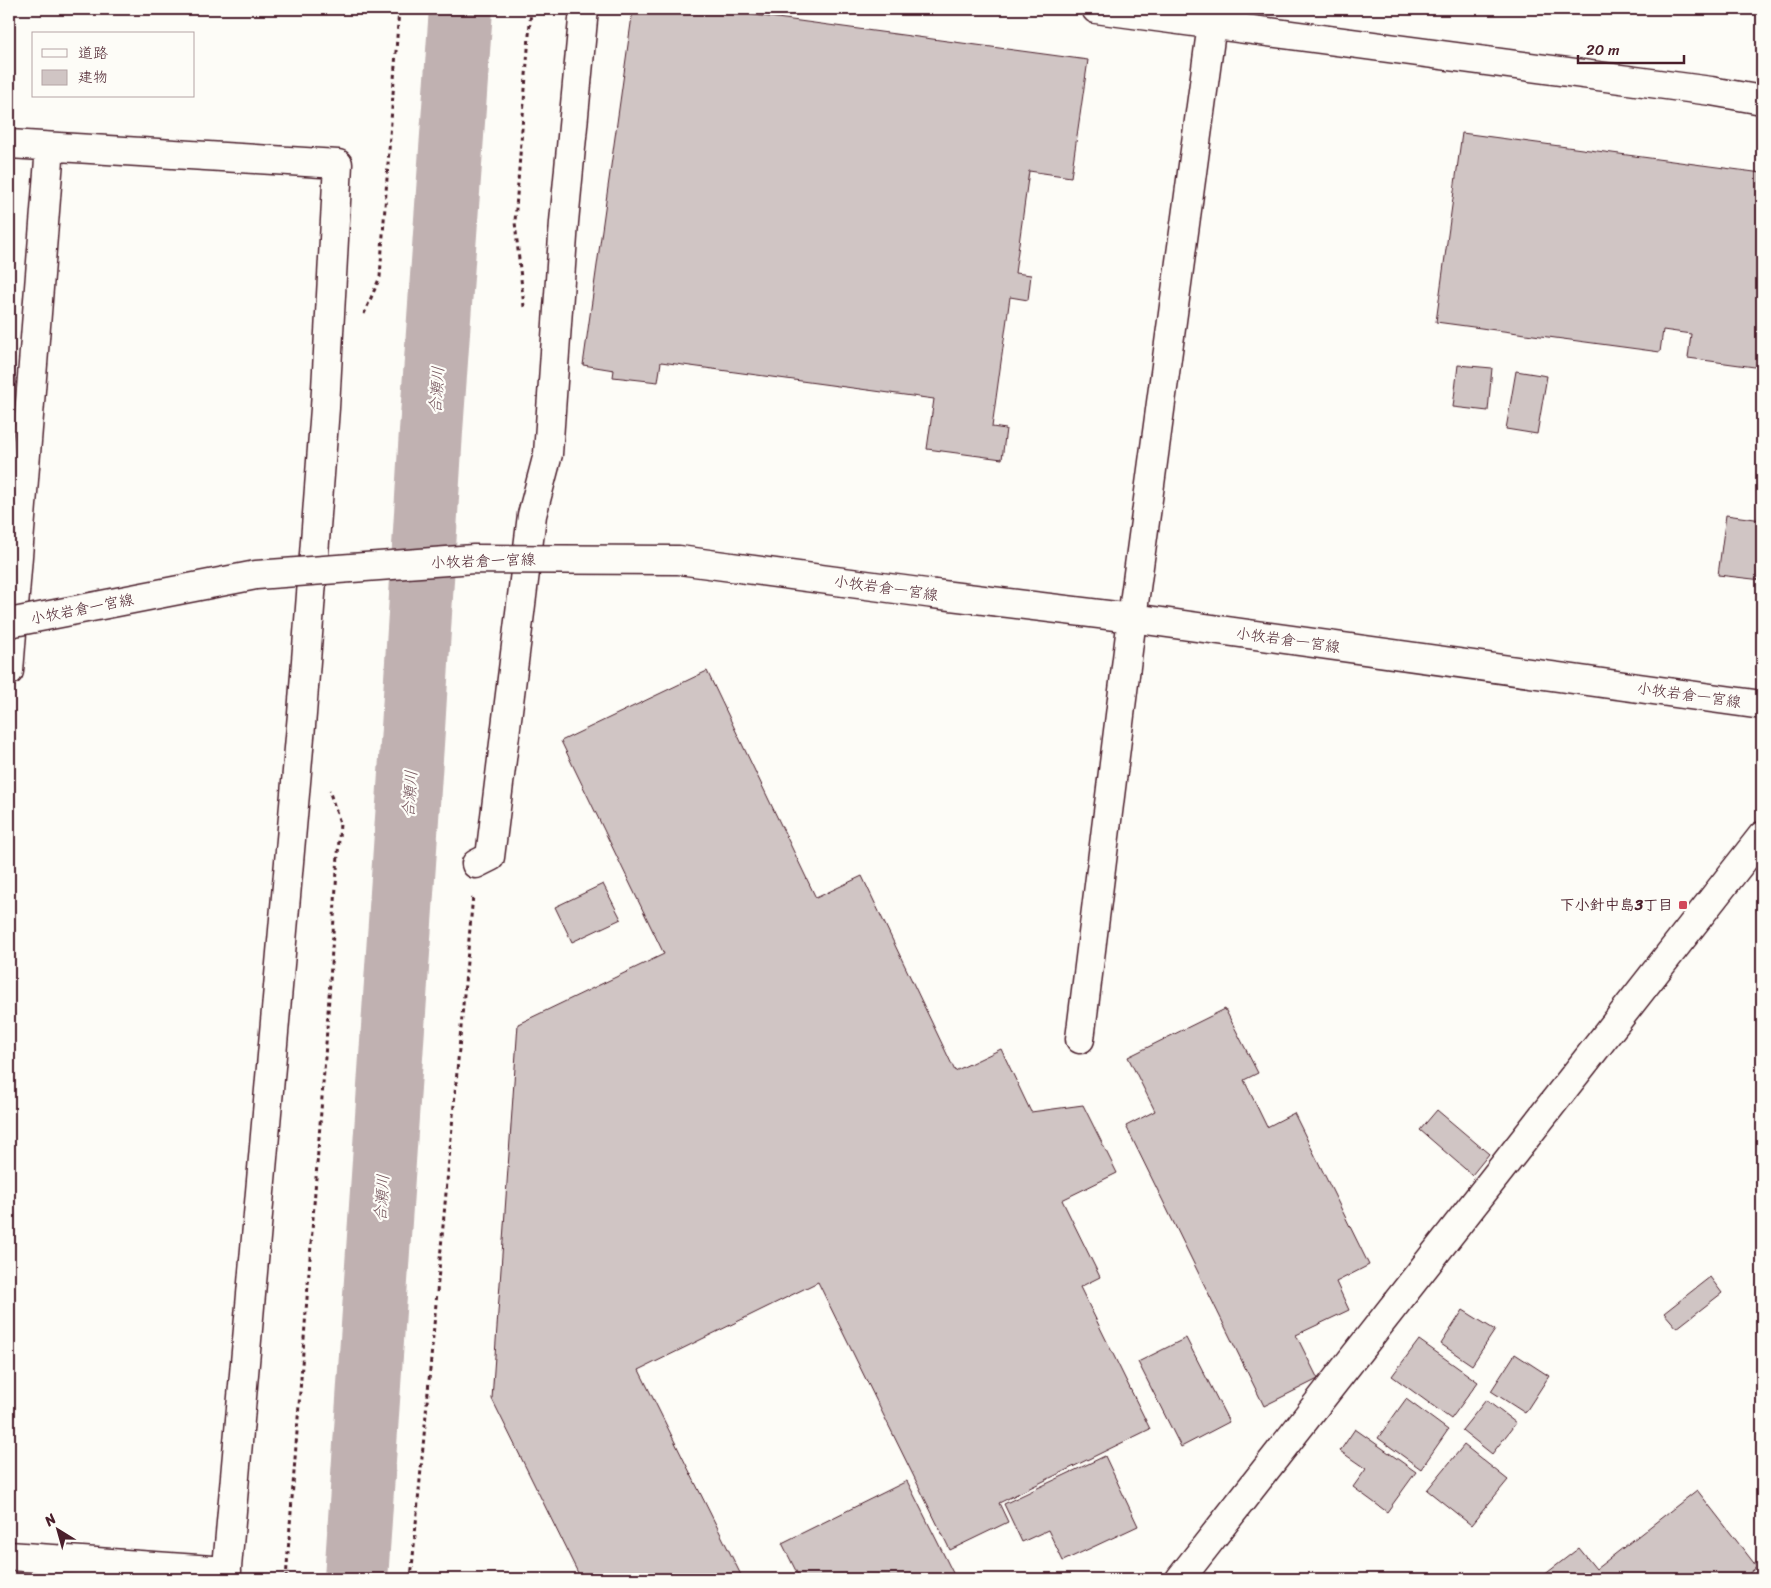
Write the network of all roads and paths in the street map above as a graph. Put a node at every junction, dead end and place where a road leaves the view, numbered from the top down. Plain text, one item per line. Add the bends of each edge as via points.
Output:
1 (399, 9) edge
2 (530, 9) edge
3 (584, 9) edge
4 (1096, 9) edge
5 (1213, 17) edge
6 (1762, 100) edge
7 (9, 144) edge
8 (50, 147) junction
9 (524, 310) dead end
10 (362, 320) dead end
11 (1132, 618) junction
12 (9, 623) edge
13 (9, 672) edge
14 (1762, 706) edge
15 (328, 786) dead end
16 (1762, 836) edge
17 (476, 864) joint
18 (1080, 1039) dead end
19 (9, 1556) edge
20 (226, 1575) edge
21 (286, 1579) edge
22 (411, 1579) edge
23 (1180, 1579) edge

1 - 10 path via 380,277
2 - 9 path via 515,222
3 - 17 street via 564,222 548,454 532,515 490,857
4 - 5 street
5 - 6 street
5 - 11 street
7 - 8 street
8 - 13 street
8 - 20 street via 338,164 325,408 302,714
11 - 12 street, 小牧岩倉一宮線, bridge via 679,560 474,559 256,575
11 - 14 street, 小牧岩倉一宮線
11 - 18 street
15 - 21 path via 340,823
16 - 23 street
17 - 22 path
19 - 20 street

